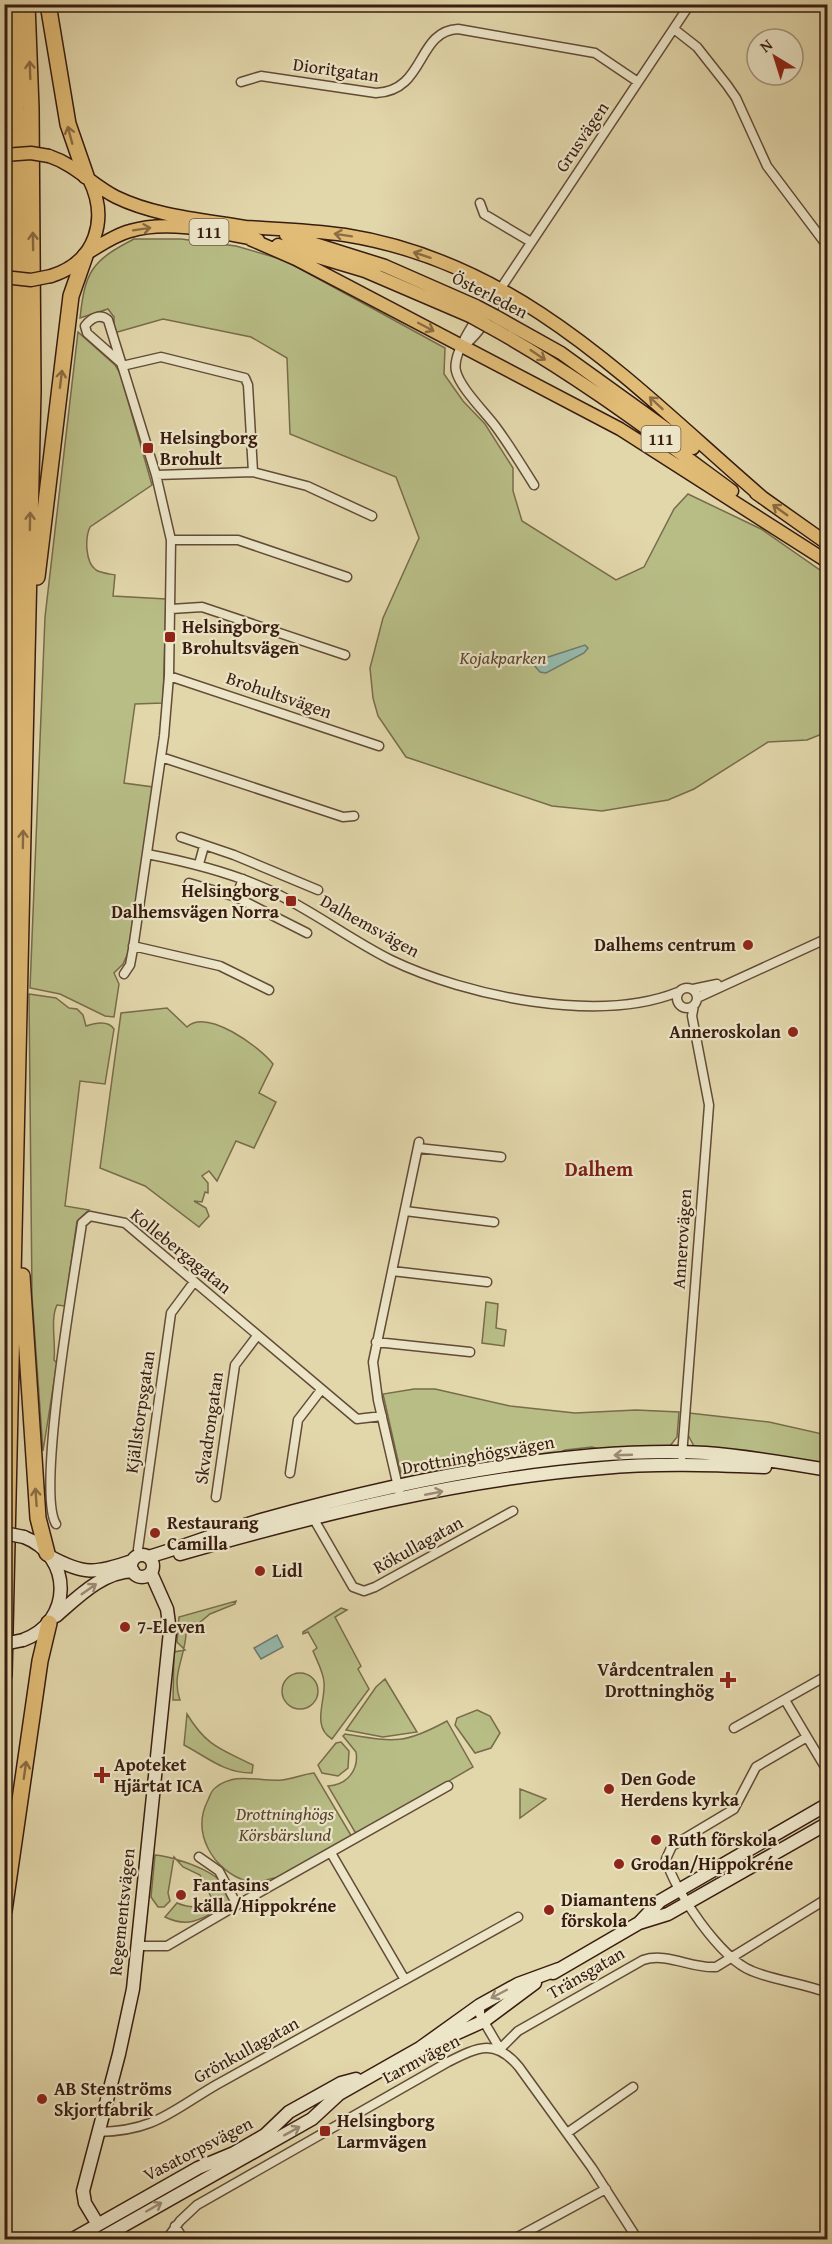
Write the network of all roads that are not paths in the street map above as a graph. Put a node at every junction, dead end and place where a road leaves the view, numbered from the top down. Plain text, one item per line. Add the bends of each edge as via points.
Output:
1 (14, 4) edge
2 (27, 4) edge
3 (48, 4) edge
4 (690, 4) edge
5 (674, 29) junction
6 (242, 82) dead end
7 (638, 82) junction
8 (4, 155) edge
9 (87, 177) junction
10 (480, 203) dead end
11 (248, 233) junction
12 (531, 242) junction
13 (828, 248) edge
14 (87, 254) junction
15 (4, 277) edge
16 (501, 288) junction
17 (491, 321) junction
18 (463, 347) junction
19 (122, 364) junction
20 (253, 472) junction
21 (156, 475) junction
22 (534, 485) dead end
23 (763, 498) junction
24 (372, 516) dead end
25 (171, 540) junction
26 (828, 544) edge
27 (4, 551) edge
28 (828, 562) edge
29 (347, 578) dead end
30 (171, 609) junction
31 (27, 642) junction
32 (345, 655) dead end
33 (169, 676) junction
34 (11, 732) junction
35 (379, 746) dead end
36 (161, 757) junction
37 (354, 816) dead end
38 (181, 837) dead end
39 (204, 846) junction
40 (147, 854) junction
41 (199, 864) junction
42 (243, 879) junction
43 (189, 882) dead end
44 (318, 890) dead end
45 (236, 897) junction
46 (307, 933) dead end
47 (828, 938) edge
48 (133, 946) junction
49 (124, 974) dead end
50 (269, 990) dead end
51 (678, 992) junction
52 (663, 998) junction
53 (689, 1000) junction
54 (4, 1045) edge
55 (16, 1150) junction
56 (501, 1157) dead end
57 (405, 1211) junction
58 (494, 1222) dead end
59 (392, 1271) junction
60 (194, 1282) junction
61 (487, 1282) dead end
62 (257, 1336) junction
63 (376, 1342) junction
64 (470, 1352) dead end
65 (321, 1390) junction
66 (382, 1416) junction
67 (682, 1459) junction
68 (825, 1469) edge
69 (290, 1473) dead end
70 (399, 1494) junction
71 (216, 1497) dead end
72 (513, 1511) dead end
73 (311, 1513) junction
74 (56, 1524) dead end
75 (4, 1533) edge
76 (48, 1555) junction
77 (143, 1565) junction
78 (51, 1621) junction
79 (4, 1644) edge
80 (4, 1675) edge
81 (828, 1675) edge
82 (785, 1700) junction
83 (735, 1728) dead end
84 (807, 1737) junction
85 (828, 1772) edge
86 (448, 1786) dead end
87 (828, 1804) edge
88 (828, 1823) edge
89 (331, 1853) junction
90 (199, 1857) dead end
91 (683, 1897) junction
92 (828, 1898) edge
93 (237, 1905) junction
94 (4, 1911) edge
95 (518, 1917) dead end
96 (137, 1946) junction
97 (731, 1958) junction
98 (559, 1970) junction
99 (405, 1980) junction
100 (828, 1993) edge
101 (480, 2004) junction
102 (484, 2021) junction
103 (420, 2048) junction
104 (500, 2049) junction
105 (372, 2075) junction
106 (633, 2087) dead end
107 (98, 2132) junction
108 (567, 2133) junction
109 (606, 2189) junction
110 (97, 2223) junction
111 (175, 2226) junction
112 (104, 2239) edge
113 (71, 2240) edge
114 (166, 2240) edge
115 (184, 2240) edge
116 (512, 2240) edge
117 (638, 2240) edge

1 - 34 highway via 19,307
31 -> 2 highway via 33,259
9 -> 3 highway via 68,124
4 - 5 street, Grusvägen
5 - 7 street, Grusvägen
5 - 13 street via 692,42 727,85 767,166
6 - 7 street, Dioritgatan via 261,76 391,93 401,88 436,37 445,30 458,29 595,53
7 - 12 street, Grusvägen
8 - 9 main road, 111, bridge via 49,156
9 - 11 main road, Österleden / 111 via 132,204
9 - 14 main road via 98,203 99,217
10 - 12 street via 484,214
14 -> 11 main road, Österleden / 111 via 131,230 156,227
16 -> 11 main road via 430,257 371,240 316,231
11 - 17 main road, Österleden / 111, bridge via 305,240 357,255 420,280
11 -> 18 main road
12 - 16 street, Grusvägen
14 - 15 main road, 111, bridge via 51,276 32,280
31 -> 14 highway via 70,296
16 - 18 street, Grusvägen via 480,328
23 -> 16 main road via 614,366
17 - 23 main road, Österleden / 111 via 561,353
17 -> 28 main road, Österleden / 111 via 636,421
18 - 22 street, Grusvägen via 455,365 456,373
18 - 28 main road via 620,429
19 - 19 street via 87,333 85,326 93,318 103,316 108,320
19 - 20 street via 161,357 245,378
19 - 21 street
20 - 21 street
20 - 24 street via 307,486
21 - 25 street
26 -> 23 main road, Österleden / 111
25 - 29 street via 238,540
25 - 30 street
27 - 34 highway
30 - 32 street via 202,607
30 - 33 street
55 -> 31 highway
33 - 35 street, Brohultsvägen
33 - 36 street
34 - 54 highway
36 - 37 street via 344,817
36 - 40 street
38 - 39 street, Dalhemsvägen
39 - 41 street
39 - 44 street, Dalhemsvägen
40 - 41 street, Dalhemsvägen
40 - 48 street
41 - 42 street, Dalhemsvägen
42 - 45 street
42 - 52 street, Dalhemsvägen via 297,904 391,960 458,985 499,996 567,1004
43 - 45 street, Dalhemsvägen
45 - 46 street, Dalhemsvägen
47 - 53 street
48 - 49 street
48 - 50 street via 220,966
51 - 52 street, Dalhemsvägen
51 - 53 street, Annerovägen
51 - 53 street, Dalhemsvägen via 687,987
52 - 53 street, Dalhemsvägen
53 - 67 street, Annerovägen via 709,1105
76 -> 55 highway via 38,1518 23,1287 21,1176
55 - 80 highway
56 - 57 street via 418,1145
57 - 58 street
57 - 59 street
59 - 61 street
59 - 63 street
60 - 62 street, Kollebergagatan
60 - 74 street, Kollebergagatan via 123,1222 90,1216 83,1220 50,1452 51,1513
60 - 77 street, Kjällstorpsgatan via 171,1313 143,1516
62 - 65 street, Kollebergagatan
62 - 71 street, Skvadrongatan via 233,1372
63 - 64 street
63 - 66 street via 374,1372
65 - 66 street, Kollebergagatan via 357,1419
65 - 69 street via 298,1420
66 - 70 street
67 - 68 street, Drottninghögsvägen
67 - 70 street, Drottninghögsvägen
70 - 73 street, Drottninghögsvägen
72 - 73 street, Rökullagatan via 364,1591 353,1587
73 - 77 street, Drottninghögsvägen
75 - 76 street, Drottninghögsvägen, bridge via 35,1542
76 - 77 street, Drottninghögsvägen via 70,1568 89,1572
76 - 78 street via 60,1585 60,1599
78 -> 77 street, Drottninghögsvägen via 102,1580
77 - 96 street, Regementsvägen via 167,1609 170,1631
78 - 79 street, Drottninghögsvägen, bridge via 23,1641
94 -> 78 highway via 40,1662
81 - 82 street
82 - 83 street
82 - 84 street
84 - 85 street
84 - 91 street via 756,1767 734,1809 672,1846 666,1859
86 - 89 street
87 - 91 street, Vasatorpsvägen
88 - 91 street, Vasatorpsvägen
89 - 93 street
89 - 99 street
90 - 93 street via 219,1871
91 - 97 street
91 - 98 street, Vasatorpsvägen via 668,1914 639,1923
92 - 97 street, Tränsgatan
93 - 96 street via 167,1946
95 - 99 street, Grönkullagatan
96 - 107 street, Regementsvägen via 127,2020
97 - 100 street via 752,1971
97 - 104 street, Tränsgatan via 706,1968 666,1958 643,1960 518,2031
98 -> 101 street, Vasatorpsvägen via 518,1984
98 - 102 street, Vasatorpsvägen via 530,1986
99 - 107 street, Grönkullagatan via 216,2085 169,2116 128,2131
101 - 102 street
101 - 103 street, Vasatorpsvägen
102 - 103 street, Vasatorpsvägen
102 - 104 street
103 - 105 street, Vasatorpsvägen
104 - 108 street via 519,2067
104 - 111 street, Larmvägen via 475,2049 448,2062 197,2205
105 - 110 street, Vasatorpsvägen via 341,2083 290,2112 265,2135 234,2153 198,2168
112 -> 105 street, Vasatorpsvägen via 312,2119 339,2094
106 - 108 street
107 - 110 street, Regementsvägen via 83,2191
108 - 109 street
109 - 116 street
109 - 117 street
110 - 112 street
110 - 113 street, Vasatorpsvägen
111 - 114 street, Larmvägen
111 - 115 street

